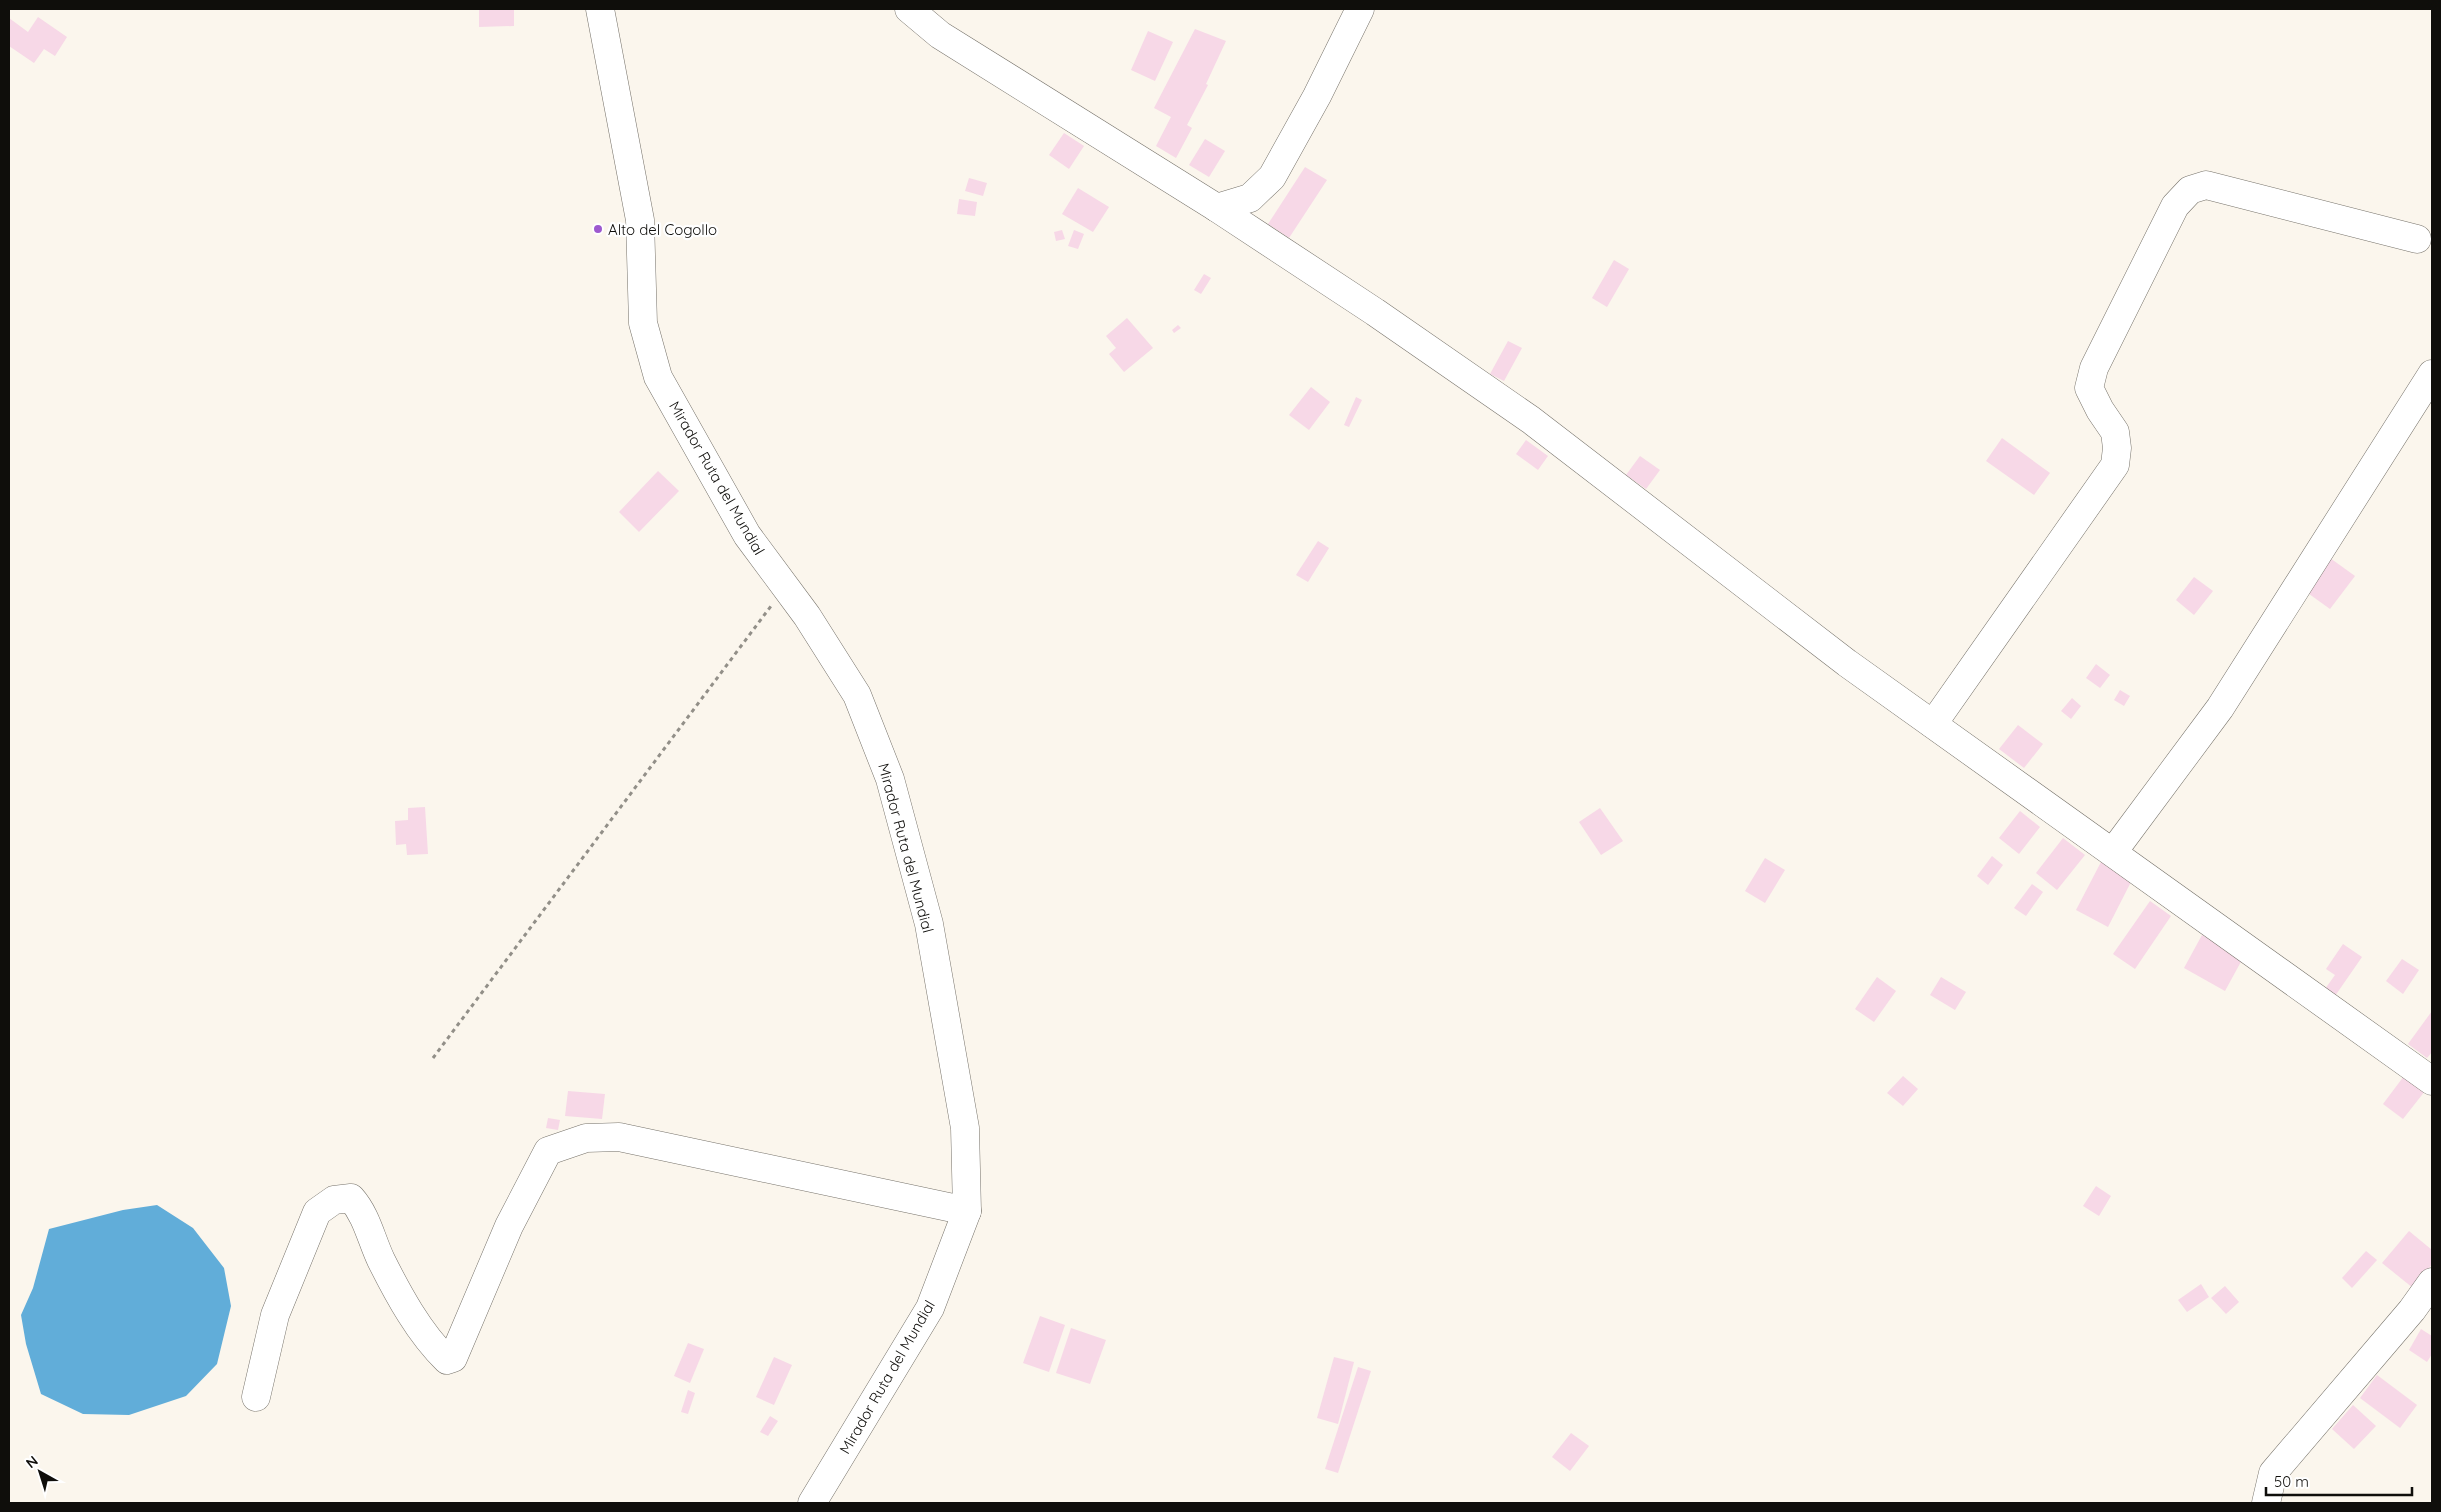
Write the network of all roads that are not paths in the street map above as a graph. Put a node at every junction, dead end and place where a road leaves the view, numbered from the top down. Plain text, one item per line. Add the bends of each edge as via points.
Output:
1 (600, 9) edge
2 (1360, 9) edge
3 (917, 12) edge
4 (1217, 208) junction
5 (2417, 239) dead end
6 (2432, 374) edge
7 (1933, 724) junction
8 (2113, 852) junction
9 (2432, 1081) edge
10 (968, 1211) junction
11 (2432, 1282) edge
12 (256, 1397) dead end
13 (812, 1503) edge
14 (2266, 1503) edge

1 - 10 street, Mirador Ruta del Mundial via 640,220 642,323 658,377 747,535 807,616 857,695 890,779 932,944 965,1128
2 - 4 street via 1272,177 1250,198
3 - 4 street via 940,35
4 - 7 street via 1376,312 1531,420 1847,663
5 - 7 street via 2206,185 2190,190 2175,206 2094,368 2089,388 2115,432 2115,466
6 - 8 street via 2220,708
7 - 8 street
8 - 9 street
10 - 12 street via 619,1137 586,1138 548,1151 509,1226 453,1358 447,1360 407,1306 380,1259 361,1209 351,1198 334,1200 317,1212 275,1315
10 - 13 street, Mirador Ruta del Mundial via 930,1308
11 - 14 street via 2412,1310 2273,1473

